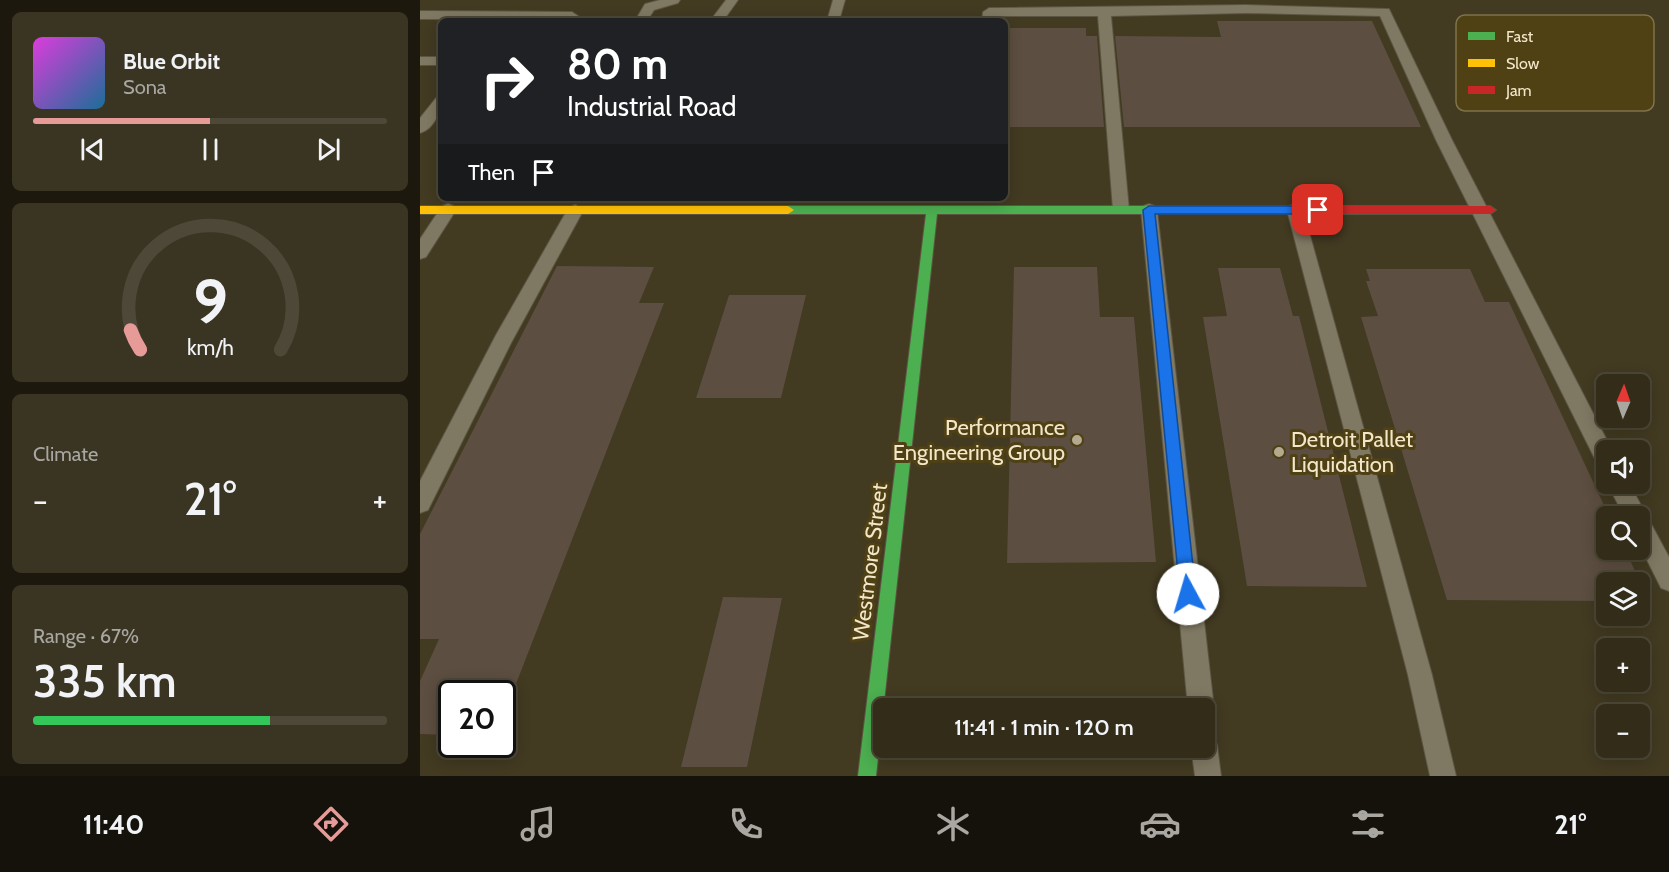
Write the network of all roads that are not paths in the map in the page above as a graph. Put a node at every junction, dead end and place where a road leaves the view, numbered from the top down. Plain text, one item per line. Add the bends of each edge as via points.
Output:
1 (674, 0) edge
2 (732, 0) edge
3 (840, 0) edge
4 (1104, 12) junction
5 (420, 15) edge
6 (572, 16) dead end
7 (642, 18) edge
8 (718, 18) edge
9 (834, 18) edge
10 (988, 18) edge
11 (420, 61) edge
12 (438, 61) edge
13 (438, 105) edge
14 (420, 128) edge
15 (548, 204) edge
16 (639, 204) edge
17 (775, 204) edge
18 (974, 204) edge
19 (420, 210) edge
20 (448, 210) junction
21 (932, 210) junction
22 (1121, 210) junction
23 (1149, 210) junction
24 (1295, 210) junction
25 (1485, 210) junction
26 (575, 211) junction
27 (420, 253) edge
28 (1596, 440) edge
29 (420, 502) edge
30 (1650, 543) edge
31 (1669, 580) edge
32 (1200, 698) edge
33 (1206, 758) edge
34 (867, 776) edge
35 (1208, 776) edge
36 (1443, 776) edge

1 - 7 lane via 649,7
2 - 8 lane
3 - 9 lane
4 - 10 lane via 989,12
4 - 22 lane
4 - 25 lane via 1384,12 1444,140
5 - 6 lane
11 - 12 lane
13 - 14 lane
15 - 20 street
15 - 26 street
16 - 17 street
16 - 26 street
17 - 21 street
18 - 21 street
18 - 22 street
19 - 20 street
20 - 27 lane
21 - 34 street, Westmore Street
22 - 23 street
23 - 24 street
23 - 32 lane
24 - 25 street
24 - 36 lane via 1420,675
25 - 28 lane
26 - 29 lane
30 - 31 lane
33 - 35 lane

